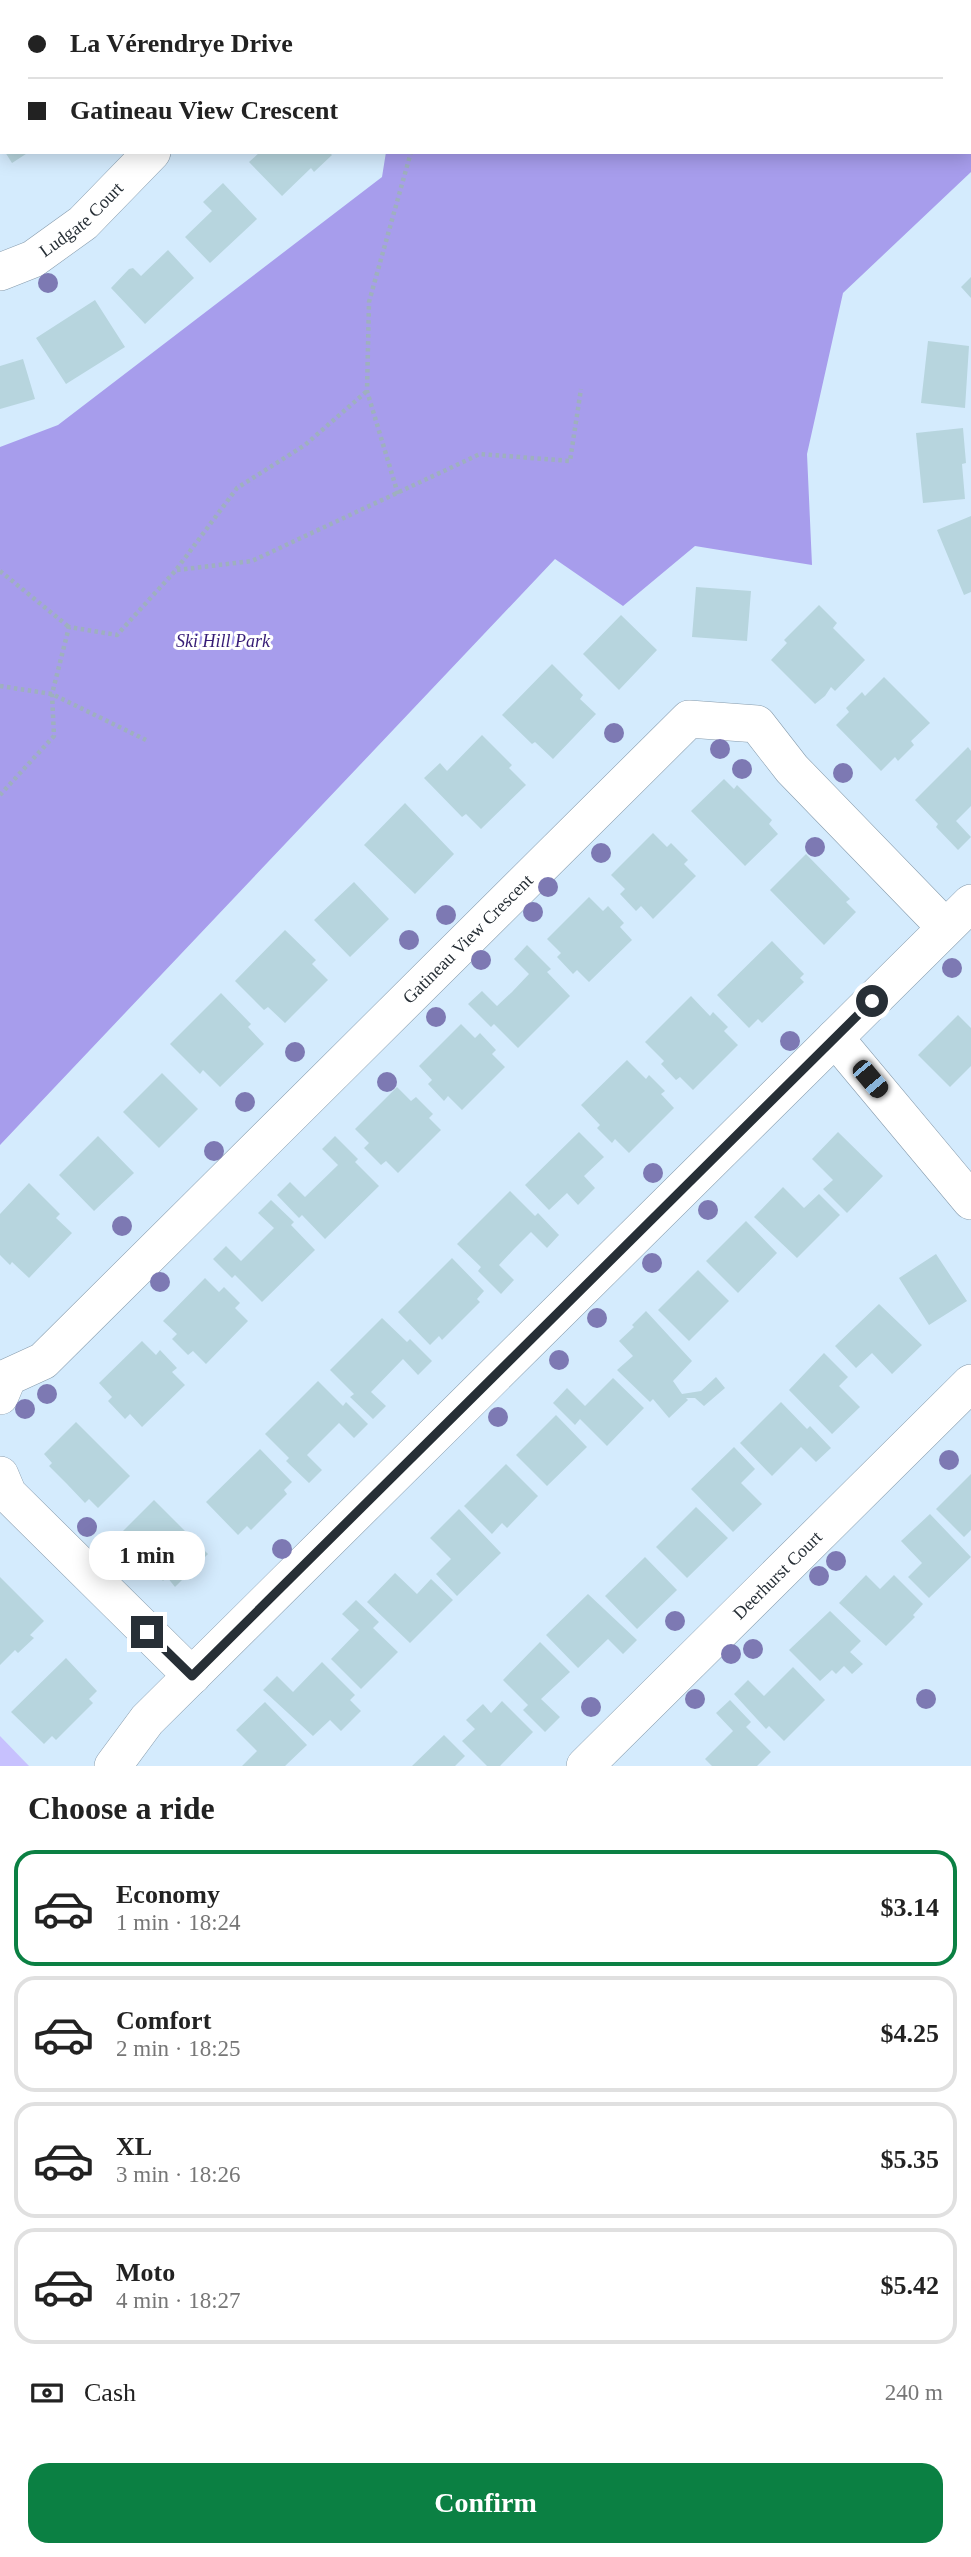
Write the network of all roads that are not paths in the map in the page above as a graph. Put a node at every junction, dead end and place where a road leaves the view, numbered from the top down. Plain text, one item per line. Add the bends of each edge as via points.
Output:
1 (150, 154) edge
2 (2, 267) edge
3 (958, 915) edge
4 (835, 1038) junction
5 (971, 1201) edge
6 (971, 1383) edge
7 (0, 1396) edge
8 (0, 1475) edge
9 (192, 1676) junction
10 (113, 1766) edge
11 (585, 1766) edge

1 - 2 street, Ludgate Court via 83,223 33,260
3 - 4 street
3 - 7 street, Gatineau View Crescent via 792,769 757,724 689,719 43,1361 8,1377
4 - 5 street
4 - 9 street
6 - 11 street, Deerhurst Court
8 - 9 street via 8,1494
9 - 10 street via 147,1720

